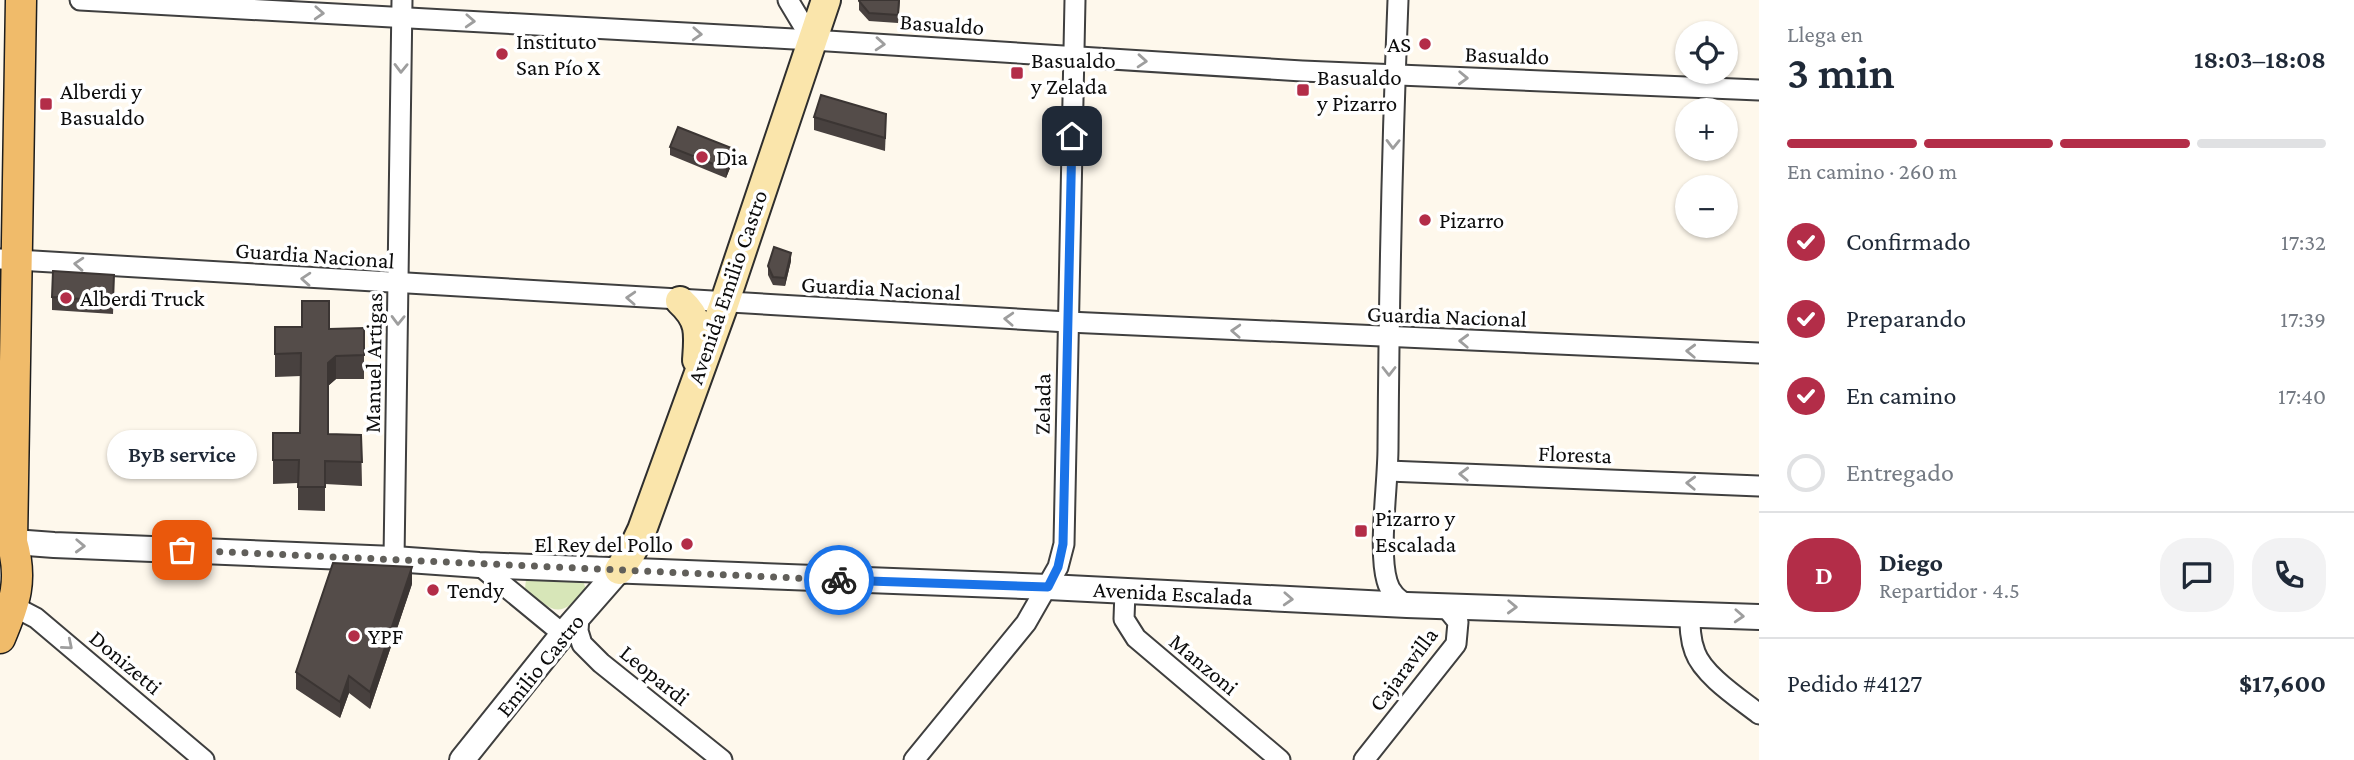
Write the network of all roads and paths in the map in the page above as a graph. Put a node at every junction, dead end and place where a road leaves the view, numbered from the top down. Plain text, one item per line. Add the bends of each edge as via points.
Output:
1 (21, 0) edge
2 (80, 0) edge
3 (788, 0) edge
4 (826, 0) edge
5 (1075, 0) edge
6 (1398, 0) edge
7 (402, 9) edge
8 (812, 40) junction
9 (1074, 57) junction
10 (1395, 75) junction
11 (1759, 90) edge
12 (9, 260) edge
13 (399, 285) junction
14 (680, 301) junction
15 (724, 304) junction
16 (1068, 323) junction
17 (1389, 338) junction
18 (1759, 354) edge
19 (695, 381) junction
20 (1388, 471) junction
21 (1759, 486) edge
22 (4, 543) edge
23 (394, 559) junction
24 (479, 565) junction
25 (619, 570) junction
26 (1048, 587) junction
27 (1125, 591) junction
28 (1407, 605) junction
29 (1444, 605) junction
30 (13, 606) junction
31 (1690, 613) junction
32 (1759, 617) edge
33 (571, 625) junction
34 (0, 638) edge
35 (1759, 714) edge
36 (204, 760) edge
37 (462, 760) edge
38 (722, 760) edge
39 (914, 760) edge
40 (1280, 760) edge
41 (1364, 760) edge

1 - 12 main road
2 -> 7 street, Basualdo
3 - 8 street
4 - 8 main road, Avenida Emilio Castro
5 - 9 street, Zelada
6 - 10 street
7 -> 8 street, Basualdo
7 -> 13 street, Manuel Artigas
8 -> 9 street, Basualdo
8 - 15 main road, Avenida Emilio Castro
9 -> 10 street, Basualdo
9 - 16 street, Zelada
10 -> 11 street, Basualdo
10 -> 17 street
13 -> 12 street, Guardia Nacional
12 - 22 main road
14 -> 13 street, Guardia Nacional
13 -> 23 street, Manuel Artigas
14 - 15 street, Guardia Nacional
14 - 19 main road via 691,311 698,331
16 -> 15 street, Guardia Nacional
15 - 19 main road, Avenida Emilio Castro
17 -> 16 street, Guardia Nacional
16 - 26 street, Zelada via 1063,544
18 -> 17 street, Guardia Nacional
17 -> 20 street
19 - 25 main road, Avenida Emilio Castro via 642,530
21 -> 20 street, Floresta
20 - 28 street via 1387,581
22 -> 23 street, Avenida Escalada
22 - 30 main road via 18,571
23 - 24 street, Avenida Escalada
24 - 25 street, Avenida Escalada
24 - 33 street
25 - 26 street, Avenida Escalada
25 - 33 street, Emilio Castro
26 - 27 street, Avenida Escalada
26 - 39 street, Zelada via 1017,636
27 -> 28 street, Avenida Escalada
27 - 40 street, Manzoni via 1124,620 1136,638
28 - 29 street, Avenida Escalada
29 -> 31 street, Avenida Escalada
29 - 41 street, Cajaravilla via 1458,622 1457,645
30 - 34 main road
30 -> 36 street, Donizetti via 36,618
31 -> 32 street, Avenida Escalada
31 - 35 street via 1695,656 1708,673
33 - 37 street, Emilio Castro
33 - 38 street, Leopardi via 601,663

